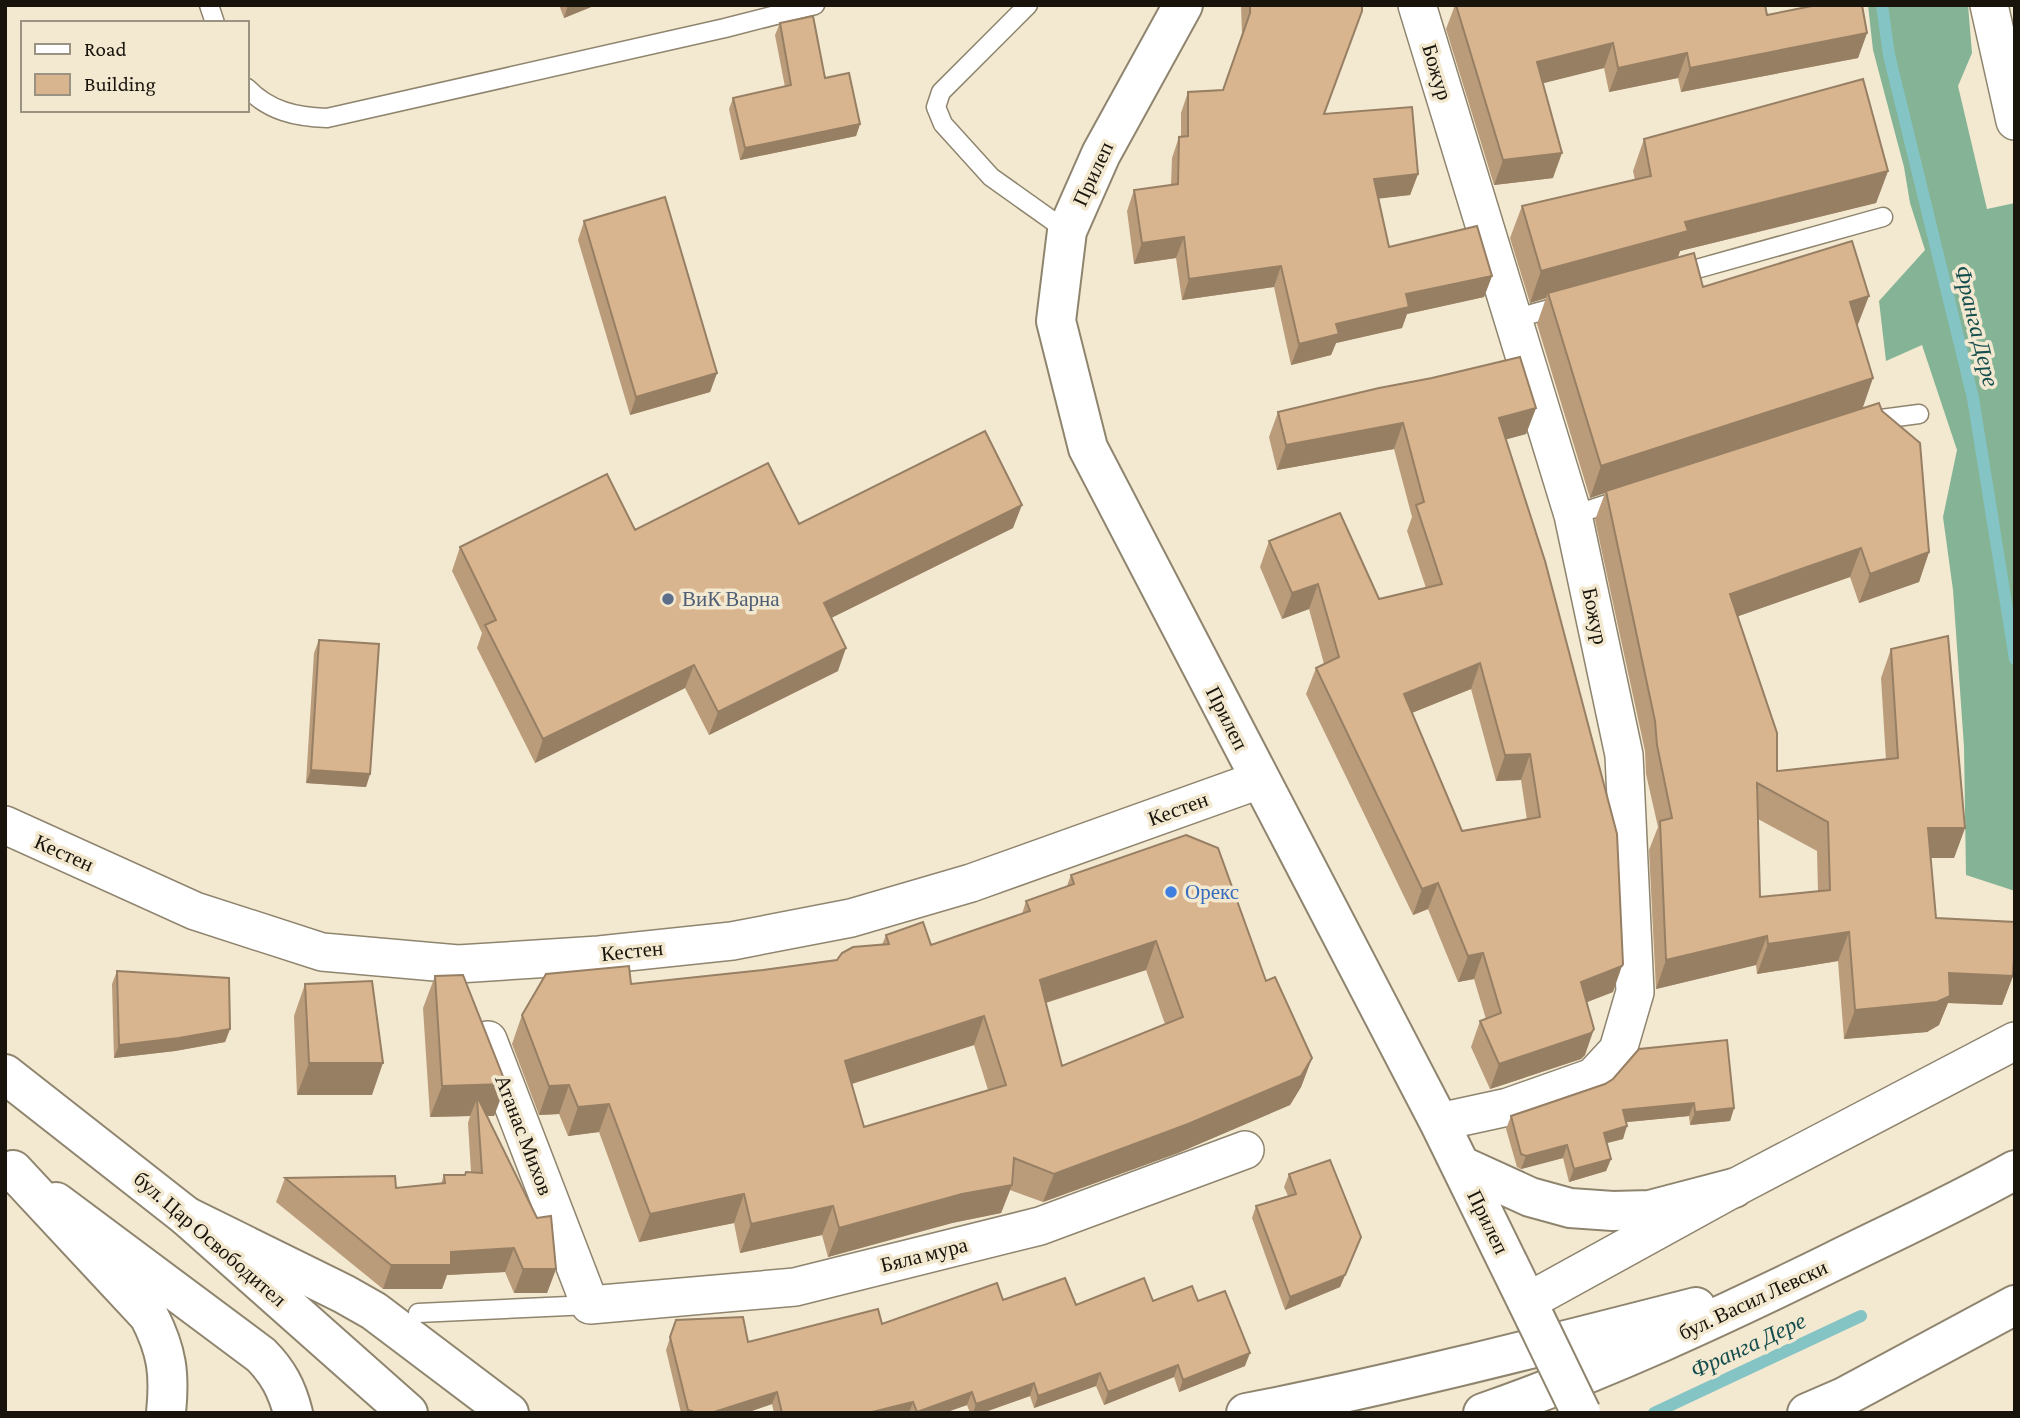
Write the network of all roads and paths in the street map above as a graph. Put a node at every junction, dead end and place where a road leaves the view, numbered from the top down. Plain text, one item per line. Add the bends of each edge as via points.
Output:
1 (815, 5) edge
2 (1028, 5) edge
3 (1183, 5) edge
4 (1417, 5) edge
5 (1989, 5) edge
6 (248, 89) edge
7 (2015, 121) edge
8 (1883, 217) edge
9 (1067, 231) junction
10 (1658, 279) edge
11 (1579, 301) edge
12 (1513, 319) junction
13 (1919, 414) dead end
14 (1849, 426) edge
15 (1639, 494) edge
16 (1573, 515) junction
17 (1259, 780) junction
18 (5, 825) edge
19 (458, 964) junction
20 (2015, 1041) edge
21 (5, 1074) edge
22 (1439, 1122) junction
23 (1245, 1150) dead end
24 (1460, 1165) junction
25 (9, 1167) edge
26 (2015, 1170) edge
27 (1734, 1188) junction
28 (186, 1216) junction
29 (1786, 1284) junction
30 (590, 1305) junction
31 (2015, 1305) edge
32 (1531, 1310) junction
33 (418, 1313) dead end
34 (1830, 1405) edge
35 (166, 1413) edge
36 (293, 1413) edge
37 (408, 1413) edge
38 (509, 1413) edge
39 (1246, 1413) edge
40 (1483, 1413) edge
41 (1581, 1413) edge
42 (1807, 1413) edge

1 - 6 lane via 327,118 278,111
2 - 9 lane via 941,92 937,113 991,177
3 - 9 main road, Прилеп via 1101,154
4 - 12 street, Божур
5 - 7 street
8 - 10 lane
9 - 17 main road, Прилеп via 1056,321 1088,448
11 - 12 lane
12 - 16 street, Божур
13 - 14 lane
15 - 16 lane
16 - 22 street, Божур via 1624,755 1635,992 1618,1050 1593,1077 1508,1107
17 - 19 street, Кестен via 971,883 850,918 732,941
17 - 22 main road, Прилеп
18 - 19 street, Кестен via 195,911 322,952
19 - 30 street, Атанас Михов
20 - 27 street
21 - 28 main road, бул. Цар Освободител
22 - 24 main road, Прилеп
23 - 30 street, Бяла мура via 1040,1226 795,1287
24 - 27 main road via 1530,1198 1570,1208 1650,1210
24 - 32 main road, Прилеп
25 - 35 main road via 149,1316 168,1366
25 - 36 main road via 261,1355 277,1371
26 - 29 main road, бул. Васил Левски
27 - 32 street
28 - 37 main road, бул. Цар Освободител
28 - 38 main road via 374,1311
29 - 39 main road via 1474,1363
29 - 40 main road, бул. Васил Левски via 1657,1345
30 - 33 lane
31 - 34 main road
32 - 41 main road, Прилеп, bridge
34 - 42 main road

